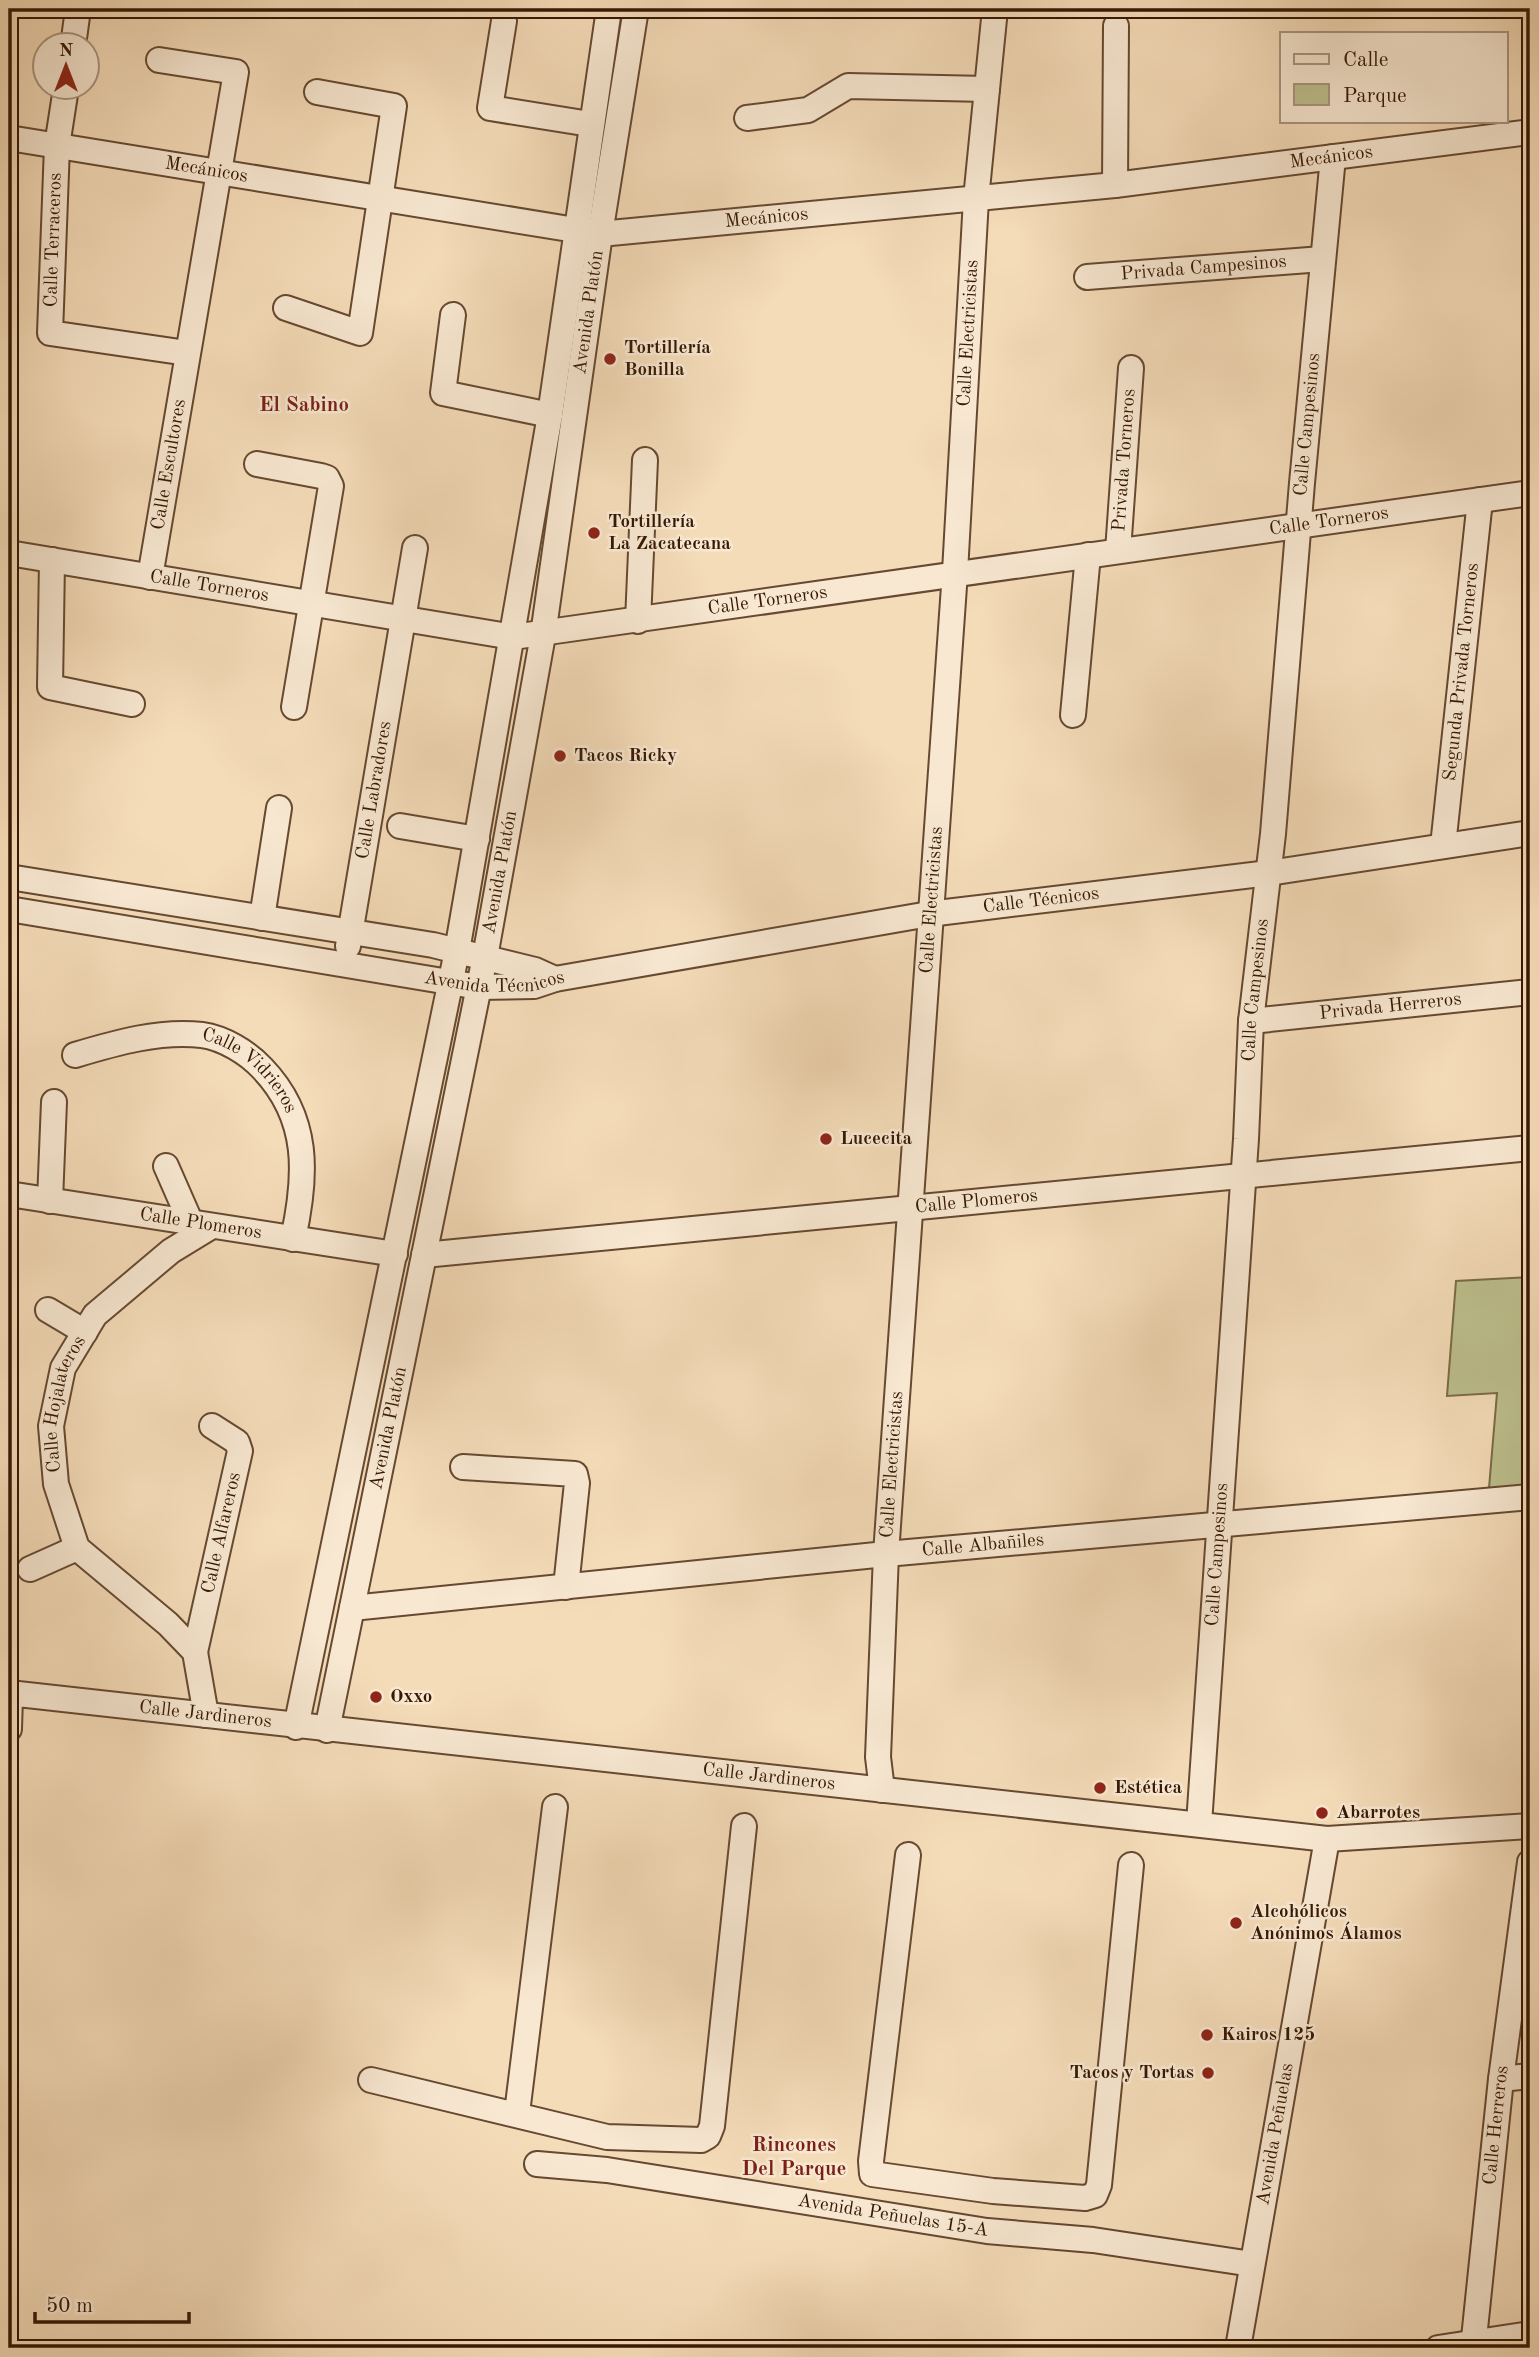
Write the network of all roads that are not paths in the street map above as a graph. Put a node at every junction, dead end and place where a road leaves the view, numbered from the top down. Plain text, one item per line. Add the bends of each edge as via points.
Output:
1 (78, 9) edge
2 (609, 9) edge
3 (636, 9) edge
4 (995, 9) edge
5 (504, 20) dead end
6 (1116, 26) dead end
7 (75, 32) edge
8 (159, 60) dead end
9 (987, 89) junction
10 (317, 92) dead end
11 (64, 102) edge
12 (747, 118) dead end
13 (590, 124) junction
14 (1530, 132) edge
15 (9, 138) edge
16 (57, 146) junction
17 (1333, 157) junction
18 (218, 172) junction
19 (1115, 185) junction
20 (380, 199) junction
21 (976, 199) junction
22 (588, 233) junction
23 (1322, 259) junction
24 (1087, 277) dead end
25 (286, 309) dead end
26 (453, 315) dead end
27 (187, 353) junction
28 (1131, 368) dead end
29 (550, 415) junction
30 (645, 460) dead end
31 (257, 464) dead end
32 (1530, 493) edge
33 (1480, 500) junction
34 (1298, 527) junction
35 (415, 548) dead end
36 (1118, 551) junction
37 (9, 554) edge
38 (1088, 555) junction
39 (52, 560) junction
40 (955, 572) junction
41 (150, 577) junction
42 (312, 604) junction
43 (402, 619) junction
44 (638, 621) junction
45 (542, 635) junction
46 (513, 638) junction
47 (132, 704) dead end
48 (294, 707) dead end
49 (1073, 715) dead end
50 (279, 808) dead end
51 (400, 826) dead end
52 (1530, 833) edge
53 (477, 839) junction
54 (1443, 845) junction
55 (1269, 873) junction
56 (9, 877) edge
57 (9, 909) edge
58 (929, 914) junction
59 (262, 918) junction
60 (351, 932) junction
61 (457, 951) junction
62 (485, 957) junction
63 (345, 964) junction
64 (555, 979) junction
65 (450, 982) junction
66 (479, 987) junction
67 (1530, 992) edge
68 (1251, 1021) junction
69 (75, 1055) dead end
70 (54, 1101) dead end
71 (1530, 1148) edge
72 (166, 1166) dead end
73 (1242, 1175) junction
74 (9, 1194) edge
75 (50, 1200) junction
76 (912, 1206) junction
77 (202, 1224) junction
78 (293, 1239) junction
79 (395, 1254) junction
80 (424, 1255) junction
81 (48, 1310) dead end
82 (85, 1332) junction
83 (212, 1426) dead end
84 (463, 1466) dead end
85 (1530, 1497) edge
86 (1219, 1525) junction
87 (77, 1548) junction
88 (886, 1554) junction
89 (30, 1569) dead end
90 (566, 1587) junction
91 (352, 1608) junction
92 (195, 1652) junction
93 (10, 1697) edge
94 (206, 1715) junction
95 (296, 1727) junction
96 (9, 1729) edge
97 (327, 1730) junction
98 (882, 1790) junction
99 (555, 1807) dead end
100 (1199, 1824) junction
101 (744, 1826) dead end
102 (1530, 1826) edge
103 (1327, 1839) junction
104 (908, 1854) dead end
105 (1530, 1862) edge
106 (1131, 1865) dead end
107 (1530, 2076) edge
108 (1501, 2079) junction
109 (371, 2080) dead end
110 (517, 2113) junction
111 (607, 2137) junction
112 (632, 2140) junction
113 (537, 2164) dead end
114 (618, 2172) junction
115 (966, 2188) junction
116 (993, 2191) junction
117 (962, 2226) junction
118 (988, 2231) junction
119 (1252, 2264) junction
120 (1530, 2334) edge
121 (1473, 2345) edge
122 (1238, 2348) edge
123 (1438, 2348) edge

1 - 7 street
2 - 13 street, Avenida Platón
3 - 22 street, Avenida Platón
4 - 9 street, Calle Electricistas
5 - 13 street via 490,108
6 - 19 street
8 - 18 street, Calle Escultores via 236,72
9 - 12 street via 848,86 808,110
9 - 21 street, Calle Electricistas
10 - 20 street via 394,106
11 - 16 street, Calle Terraceros
13 - 22 street, Avenida Platón
14 - 17 street, Mecánicos
15 - 16 street, Mecánicos
16 - 18 street, Mecánicos
16 - 27 street, Calle Terraceros via 50,334
17 - 19 street, Mecánicos
17 - 23 street, Calle Campesinos
18 - 20 street, Mecánicos
18 - 27 street, Calle Escultores
19 - 21 street, Mecánicos
20 - 22 street, Mecánicos
20 - 25 street via 360,333
21 - 22 street, Mecánicos
21 - 40 street, Calle Electricistas
22 - 29 street, Avenida Platón
22 - 45 street, Avenida Platón
23 - 24 street, Privada Campesinos
23 - 34 street, Calle Campesinos
26 - 29 street via 443,393
27 - 41 street, Calle Escultores
28 - 36 street, Privada Torneros
29 - 46 street, Avenida Platón
30 - 44 street
31 - 42 street via 321,476 331,486
32 - 33 street, Calle Torneros
33 - 34 street, Calle Torneros
33 - 54 street, Segunda Privada Torneros
34 - 36 street, Calle Torneros
34 - 55 street, Calle Campesinos
35 - 43 street, Calle Labradores
36 - 38 street, Calle Torneros
37 - 39 street, Calle Torneros
38 - 40 street, Calle Torneros
38 - 49 street
39 - 41 street, Calle Torneros
39 - 47 street via 50,687
40 - 44 street, Calle Torneros
40 - 58 street, Calle Electricistas
41 - 42 street, Calle Torneros
42 - 43 street, Calle Torneros
42 - 48 street
43 - 46 street, Calle Torneros
43 - 60 street, Calle Labradores
44 - 45 street, Calle Torneros
45 - 46 street, Calle Torneros
45 - 62 street, Avenida Platón
46 - 53 street, Avenida Platón
50 - 59 street
51 - 53 street, Calle Labradores
52 - 54 street, Calle Técnicos
53 - 61 street, Avenida Platón
54 - 55 street, Calle Técnicos
55 - 58 street, Calle Técnicos
55 - 68 street, Calle Campesinos
56 - 59 street, Avenida Técnicos
57 - 63 street, Avenida Técnicos
58 - 64 street, Calle Técnicos
58 - 76 street, Calle Electricistas
59 - 60 street, Avenida Técnicos
60 - 61 street, Avenida Técnicos
60 - 63 street, Calle Labradores
61 - 62 street, Avenida Técnicos
61 - 65 street, Avenida Platón
62 - 64 street, Avenida Técnicos
62 - 66 street, Avenida Platón
63 - 65 street, Avenida Técnicos
64 - 66 street, Avenida Técnicos via 534,986
65 - 66 street, Avenida Técnicos
65 - 79 street, Avenida Platón
66 - 80 street, Avenida Platón
67 - 68 street, Privada Herreros
68 - 73 street, Calle Campesinos
69 - 78 street, Calle Vidrieros via 154,1036 204,1035 248,1053 281,1087 300,1133 302,1194
70 - 75 street
71 - 73 street, Calle Plomeros
72 - 77 street
73 - 76 street, Calle Plomeros
73 - 86 street, Calle Campesinos
74 - 75 street, Calle Plomeros
75 - 77 street, Calle Plomeros
76 - 80 street, Calle Plomeros
76 - 88 street, Calle Electricistas
77 - 78 street, Calle Plomeros
77 - 82 street, Calle Hojalateros via 95,1315
78 - 79 street, Calle Plomeros
79 - 95 street, Avenida Platón
80 - 91 street, Avenida Platón
81 - 82 street
82 - 87 street, Calle Hojalateros via 63,1368 51,1426 56,1484
83 - 92 street, Calle Alfareros via 237,1442 240,1451
84 - 90 street via 575,1474
85 - 86 street, Calle Albañiles
86 - 88 street, Calle Albañiles
86 - 100 street, Calle Campesinos
87 - 89 street
87 - 92 street
88 - 90 street, Calle Albañiles
88 - 98 street, Calle Electricistas via 878,1757
90 - 91 street, Calle Albañiles
91 - 97 street, Avenida Platón
92 - 94 street
93 - 94 street, Calle Jardineros via 18,1694
93 - 96 street
94 - 95 street, Calle Jardineros
95 - 97 street, Calle Jardineros
97 - 98 street, Calle Jardineros
98 - 100 street, Calle Jardineros
99 - 110 street
100 - 103 street, Calle Jardineros
101 - 112 street via 712,2126 701,2140
102 - 103 street, Calle Jardineros
103 - 119 street, Avenida Peñuelas
104 - 115 street via 872,2174
105 - 108 street, Calle Herreros
106 - 116 street via 1095,2195
107 - 108 street
108 - 121 street, Calle Herreros
109 - 110 street
110 - 111 street via 544,2124
111 - 112 street
111 - 114 street
112 - 114 street
113 - 114 street, Avenida Peñuelas 15-A
114 - 117 street, Avenida Peñuelas 15-A
115 - 116 street
115 - 117 street
116 - 118 street
117 - 118 street, Avenida Peñuelas 15-A
118 - 119 street, Avenida Peñuelas 15-A
119 - 122 street, Avenida Peñuelas
120 - 121 street
121 - 123 street

